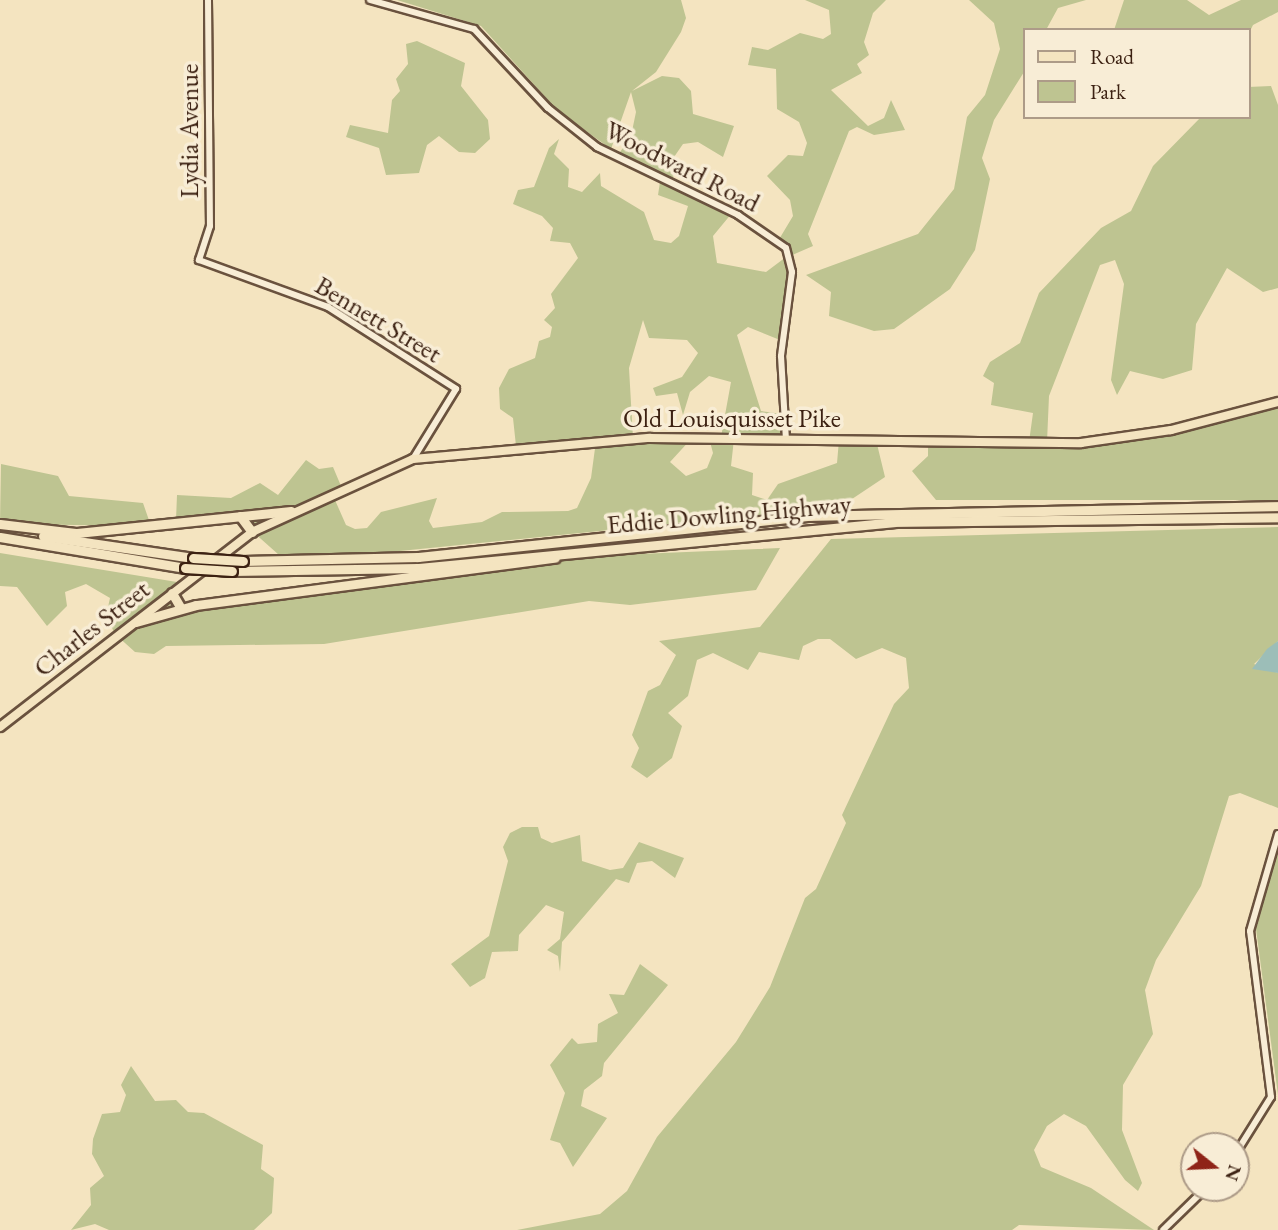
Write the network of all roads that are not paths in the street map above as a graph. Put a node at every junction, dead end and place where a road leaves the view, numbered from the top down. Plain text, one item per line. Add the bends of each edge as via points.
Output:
1 (208, 0) edge
2 (370, 0) edge
3 (199, 260) joint
4 (1278, 402) edge
5 (786, 439) junction
6 (413, 459) junction
7 (1278, 506) edge
8 (291, 511) junction
9 (240, 516) junction
10 (1278, 517) edge
11 (0, 525) edge
12 (252, 532) junction
13 (0, 537) edge
14 (630, 544) junction
15 (209, 565) joint
16 (172, 593) junction
17 (180, 607) junction
18 (136, 622) junction
19 (0, 727) edge
20 (1278, 834) edge
21 (1249, 1132) edge
22 (1192, 1202) edge
23 (1163, 1230) edge

1 - 3 street, Lydia Avenue via 210,226
2 - 5 street, Woodward Road via 474,29 548,108 597,147 738,215 786,248 792,272 781,356
3 - 6 street, Bennett Street via 328,307 456,389
4 - 5 main road, Old Louisquisset Pike via 1171,430 1081,443
5 - 6 main road, Old Louisquisset Pike via 578,441
6 - 8 main road, Old Louisquisset Pike
7 - 11 highway, Eddie Dowling Highway, bridge via 810,516 418,557 243,561 193,558
8 - 9 highway
8 - 12 main road, Old Louisquisset Pike
9 - 11 highway via 77,533
9 - 12 highway
10 - 14 highway, Eddie Dowling Highway via 894,522
12 - 15 main road, Old Louisquisset Pike
13 - 14 highway, Eddie Dowling Highway, bridge via 232,572 396,570
14 - 17 highway via 477,573
15 - 16 main road, Charles Street
16 - 17 highway
16 - 18 main road, Charles Street
17 - 18 highway
18 - 19 main road, Charles Street
20 - 21 street via 1250,931 1271,1097
22 - 23 street

